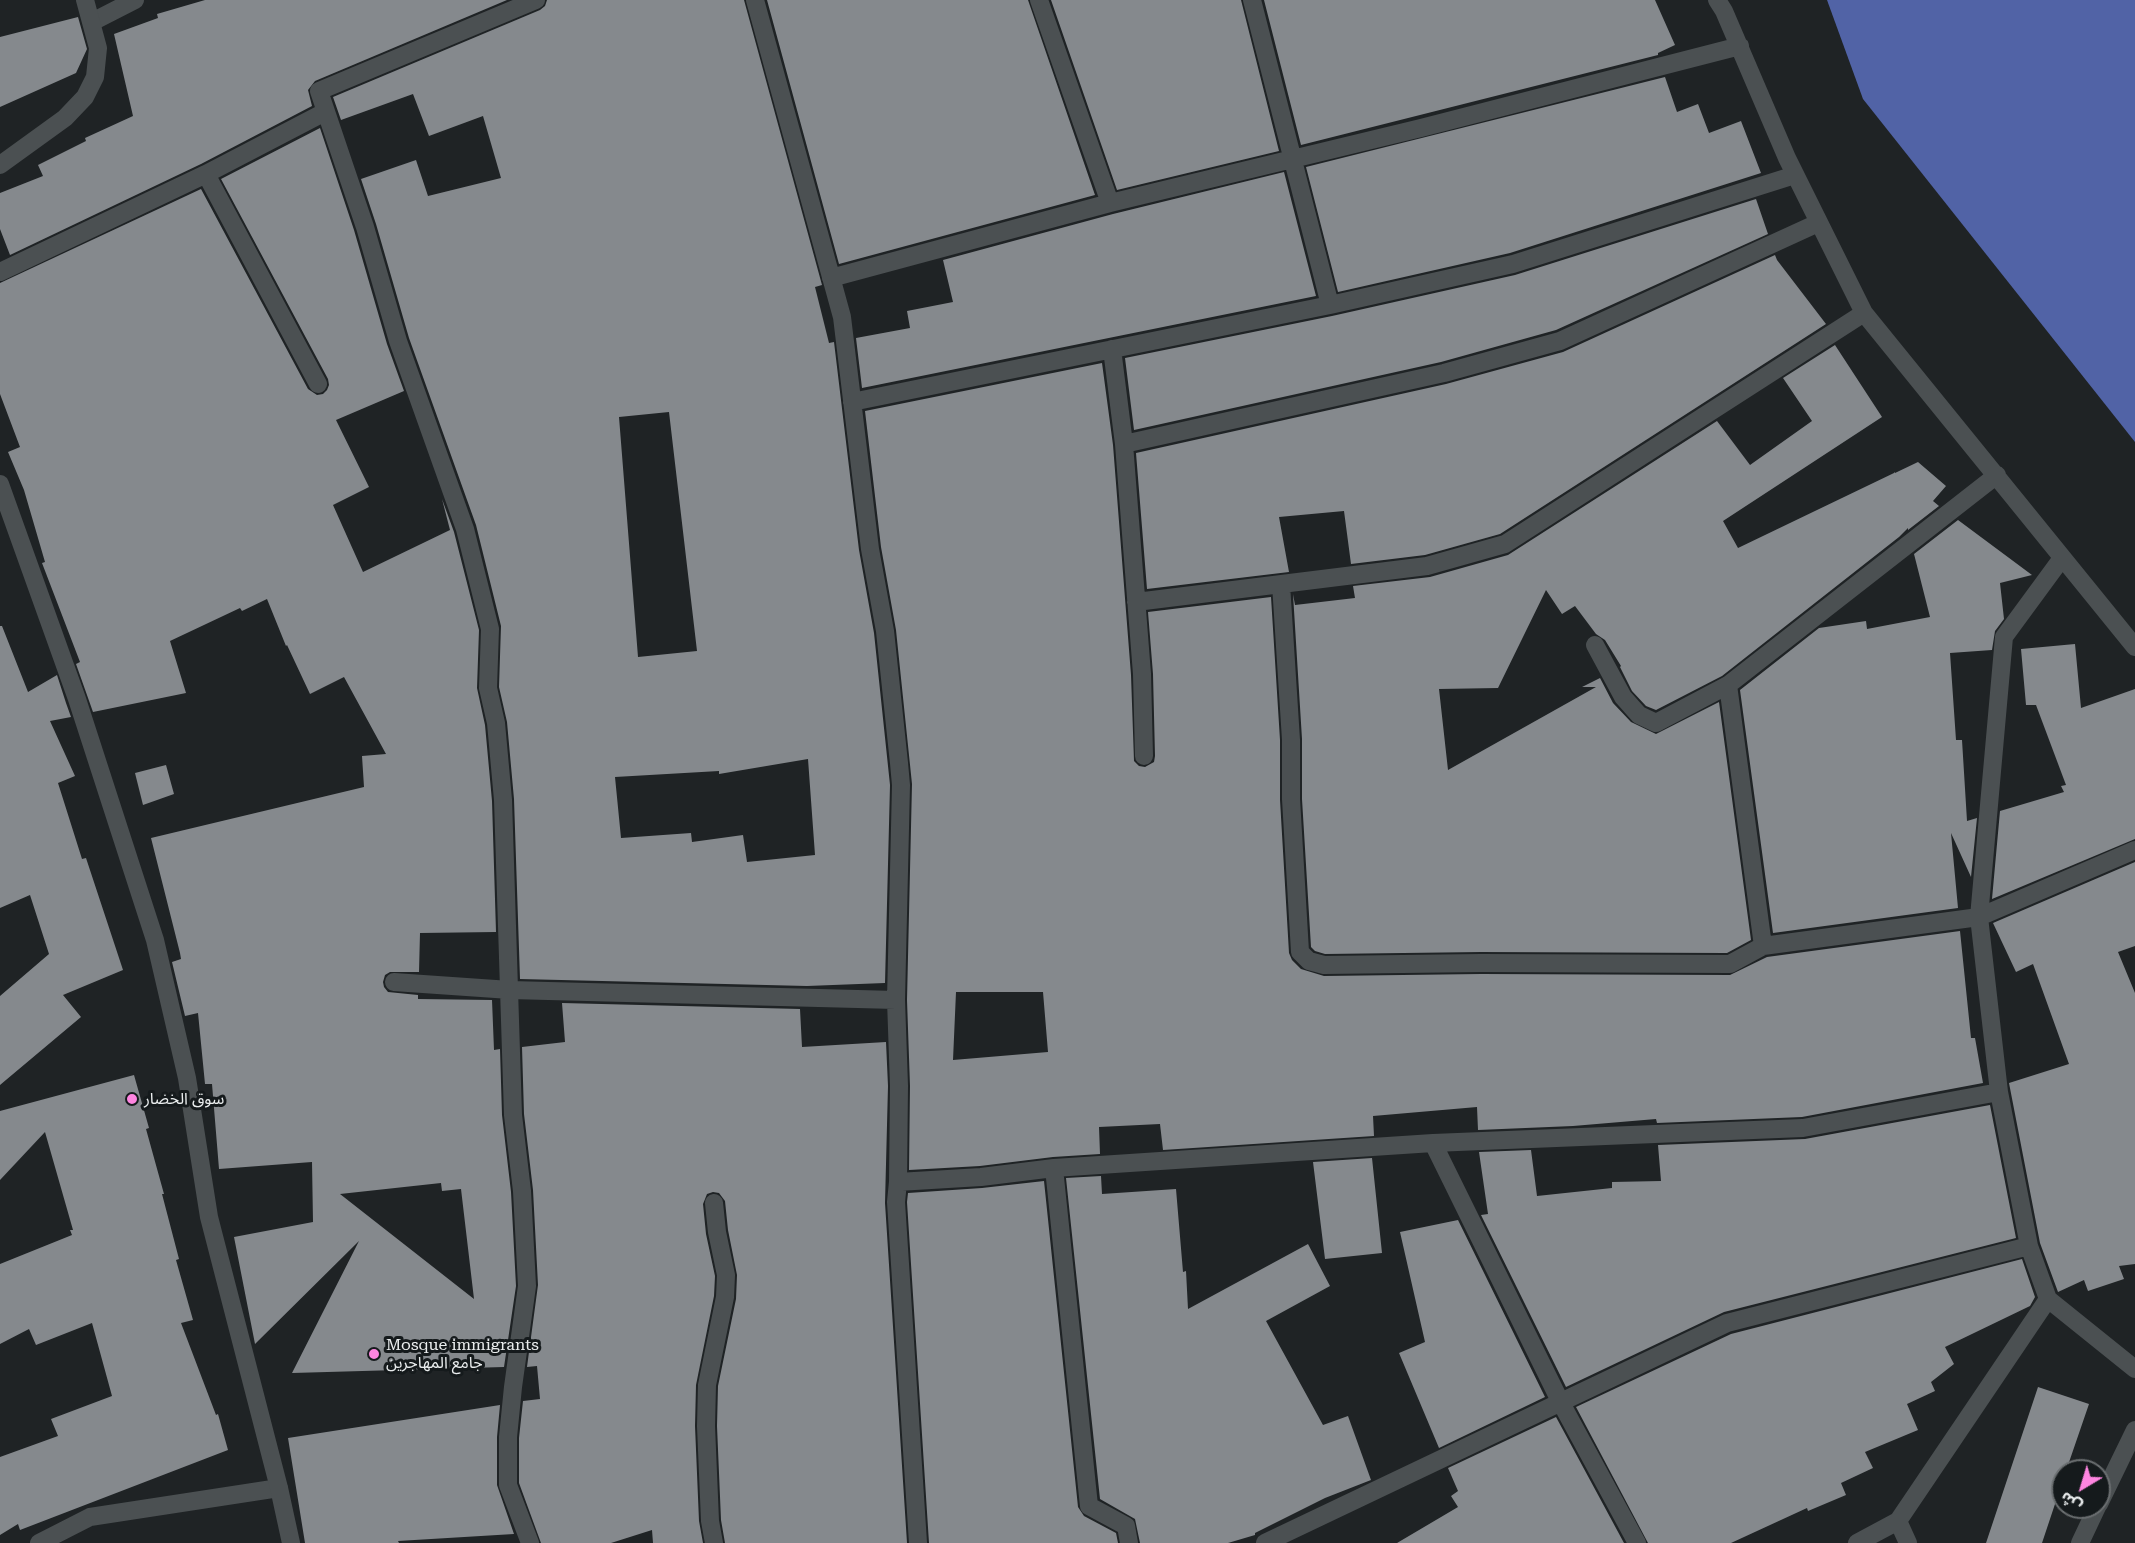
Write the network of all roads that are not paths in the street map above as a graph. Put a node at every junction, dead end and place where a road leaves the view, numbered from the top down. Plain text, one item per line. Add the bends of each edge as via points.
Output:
1 (85, 0) edge
2 (135, 0) edge
3 (536, 0) edge
4 (755, 0) edge
5 (1039, 0) edge
6 (1251, 0) edge
7 (1717, 0) edge
8 (93, 22) junction
9 (1740, 46) junction
10 (325, 112) junction
11 (1292, 158) junction
12 (0, 165) edge
13 (206, 174) junction
14 (1795, 175) junction
15 (1110, 203) junction
16 (1818, 223) junction
17 (0, 272) edge
18 (831, 278) junction
19 (1330, 305) junction
20 (1863, 313) junction
21 (1112, 349) junction
22 (318, 384) dead end
23 (852, 402) junction
24 (1124, 444) junction
25 (1997, 475) junction
26 (0, 484) edge
27 (2062, 558) junction
28 (1281, 584) junction
29 (1136, 602) junction
30 (1595, 645) dead end
31 (2135, 647) edge
32 (1728, 685) junction
33 (1144, 756) dead end
34 (2135, 850) edge
35 (1979, 917) junction
36 (1763, 946) junction
37 (394, 982) dead end
38 (510, 990) junction
39 (896, 1000) junction
40 (1999, 1092) junction
41 (1433, 1143) junction
42 (1054, 1168) junction
43 (898, 1182) junction
44 (714, 1203) dead end
45 (2029, 1246) junction
46 (2048, 1299) junction
47 (2135, 1369) edge
48 (1560, 1401) junction
49 (2135, 1430) edge
50 (2111, 1479) edge
51 (279, 1488) junction
52 (2091, 1519) edge
53 (1898, 1521) junction
54 (39, 1543) edge
55 (291, 1543) edge
56 (530, 1543) edge
57 (714, 1543) edge
58 (918, 1543) edge
59 (1129, 1543) edge
60 (1265, 1543) edge
61 (1637, 1543) edge
62 (1857, 1543) edge
63 (1908, 1543) edge
64 (2080, 1543) edge

1 - 8 street
2 - 8 street
3 - 10 street via 319,91
4 - 18 street
5 - 15 street
6 - 11 street
7 - 9 street
8 - 12 street via 98,48 94,76 85,98 65,118
9 - 11 street
9 - 14 street
10 - 13 street
10 - 38 street via 365,227 398,341 465,529 490,629 488,688 496,723 503,800
11 - 15 street
11 - 19 street
13 - 17 street
13 - 22 street
14 - 16 street
14 - 19 street via 1513,264
15 - 18 street
16 - 20 street
16 - 24 street via 1560,341 1444,373
18 - 23 street via 842,317
19 - 21 street
20 - 25 street
20 - 28 street via 1505,544 1427,566
21 - 23 street
21 - 24 street
23 - 39 street via 870,549 885,631 901,785
24 - 29 street
25 - 27 street
25 - 32 street
26 - 51 street via 77,699 154,940 187,1078 209,1217
27 - 31 street
27 - 35 street via 2004,637
28 - 29 street
28 - 36 street via 1299,952 1309,961 1324,965 1730,964
29 - 33 street
30 - 32 street via 1623,697 1639,715 1656,723
32 - 36 street
34 - 35 street
35 - 36 street
35 - 40 street
37 - 38 street
38 - 39 street
38 - 56 street via 513,1114 527,1286 508,1437 508,1485
39 - 43 street
40 - 41 street via 1803,1128
40 - 45 street
41 - 42 street
41 - 48 street
42 - 43 street
42 - 59 street via 1089,1506 1126,1526
43 - 58 street via 896,1202
44 - 57 street via 726,1275 707,1385 705,1426
45 - 46 street
45 - 48 street via 1727,1323
46 - 47 street
46 - 53 street
48 - 60 street
48 - 61 street
49 - 50 street
51 - 54 street via 90,1517
51 - 55 street
52 - 64 street
53 - 62 street
53 - 63 street

